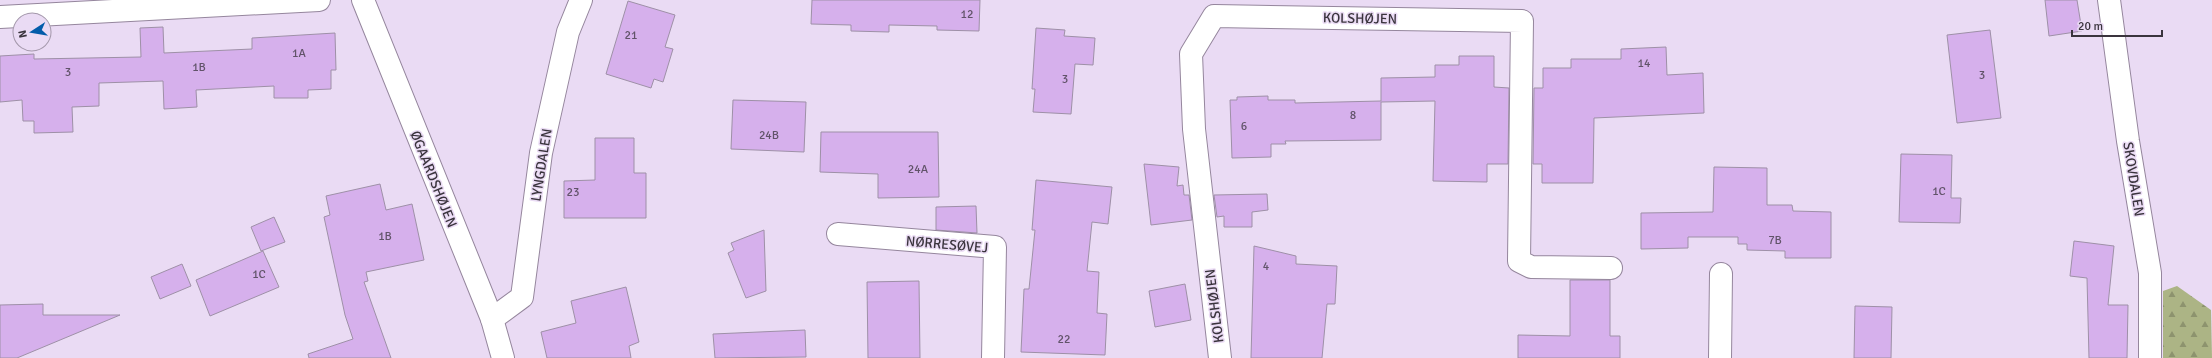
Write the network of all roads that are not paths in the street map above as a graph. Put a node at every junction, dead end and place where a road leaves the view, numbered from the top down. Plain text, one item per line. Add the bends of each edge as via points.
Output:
1 (319, 0) edge
2 (363, 0) edge
3 (581, 0) edge
4 (2109, 0) edge
5 (0, 17) edge
6 (838, 234) dead end
7 (1611, 268) dead end
8 (1721, 274) dead end
9 (492, 320) junction
10 (503, 358) edge
11 (993, 358) edge
12 (1220, 358) edge
13 (1720, 358) edge
14 (2150, 358) edge

1 - 5 street
2 - 9 street, ØGAARDSHØJEN
3 - 9 street, LYNGDALEN via 568,32 541,154 522,296
4 - 14 street, SKOVDALEN via 2128,141 2150,272
6 - 11 street, NØRRESØVEJ via 994,247
7 - 12 street, KOLSHØJEN via 1531,267 1519,262 1522,22 1214,16 1191,54 1194,129
8 - 13 street
9 - 10 street, ØGAARDSHØJEN

